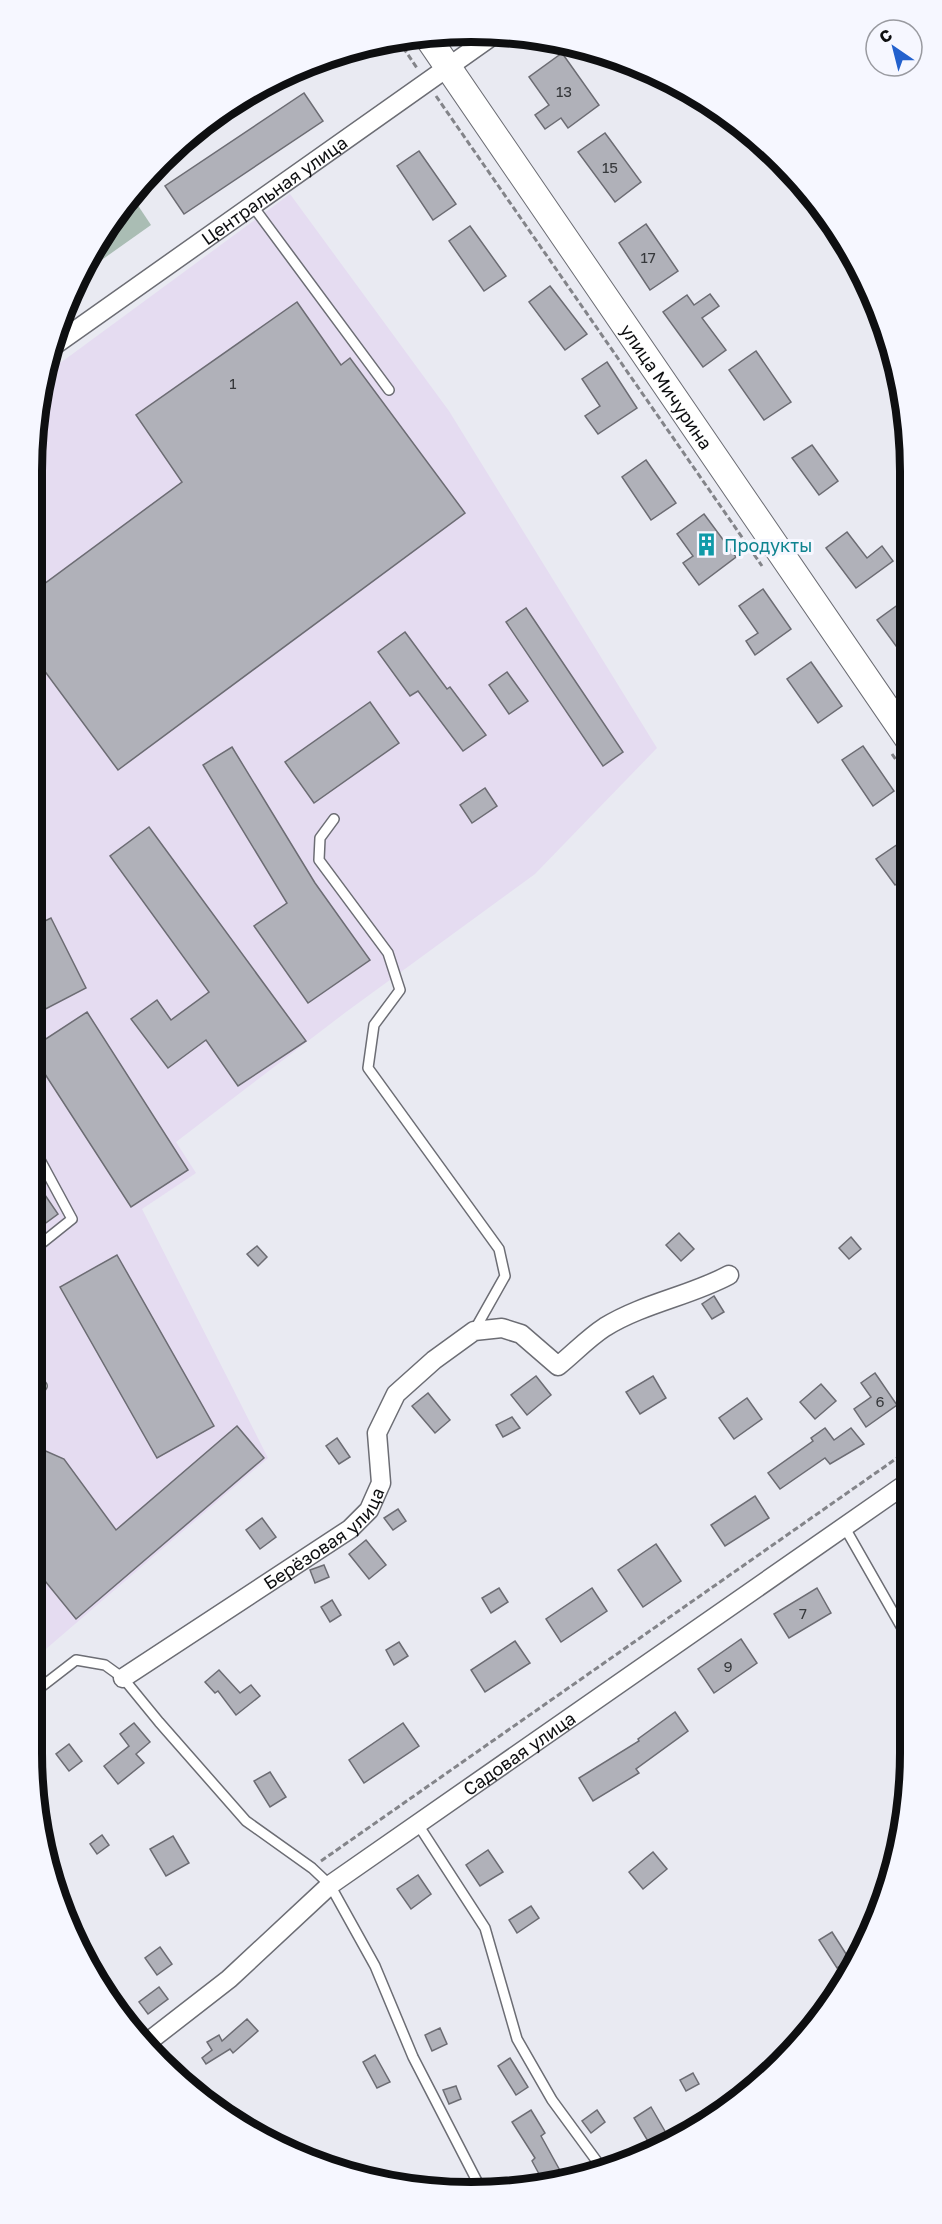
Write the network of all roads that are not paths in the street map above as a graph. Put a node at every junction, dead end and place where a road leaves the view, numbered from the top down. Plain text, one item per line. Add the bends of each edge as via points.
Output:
1 (482, 42) edge
2 (432, 44) edge
3 (447, 65) junction
4 (252, 204) junction
5 (63, 339) edge
6 (389, 390) dead end
7 (898, 743) edge
8 (334, 819) dead end
9 (42, 1164) edge
10 (42, 1243) edge
11 (729, 1275) dead end
12 (474, 1331) junction
13 (900, 1488) edge
14 (845, 1528) junction
15 (900, 1624) edge
16 (123, 1678) junction
17 (42, 1686) edge
18 (417, 1822) junction
19 (330, 1885) junction
20 (152, 2040) edge
21 (598, 2162) edge
22 (477, 2182) edge

1 - 3 street, Центральная улица
2 - 3 street, улица Мичурина
3 - 4 street, Центральная улица
3 - 7 street, улица Мичурина
4 - 5 street, Центральная улица
4 - 6 lane
8 - 12 lane via 320,838 318,861 388,953 400,990 374,1025 368,1068 499,1249 505,1276
9 - 10 lane via 72,1220
11 - 12 street via 604,1328 558,1366 521,1334 502,1328
12 - 16 street, Берёзовая улица via 396,1394 377,1433 381,1483 369,1510 350,1529
13 - 14 street, Садовая улица
14 - 15 lane
14 - 18 street, Садовая улица
16 - 17 lane via 105,1665 76,1660
16 - 19 lane via 246,1821
18 - 19 street, Садовая улица
18 - 21 lane via 484,1928 517,2039 552,2100
19 - 20 street, Садовая улица via 229,1979
19 - 22 lane via 375,1966 413,2057

